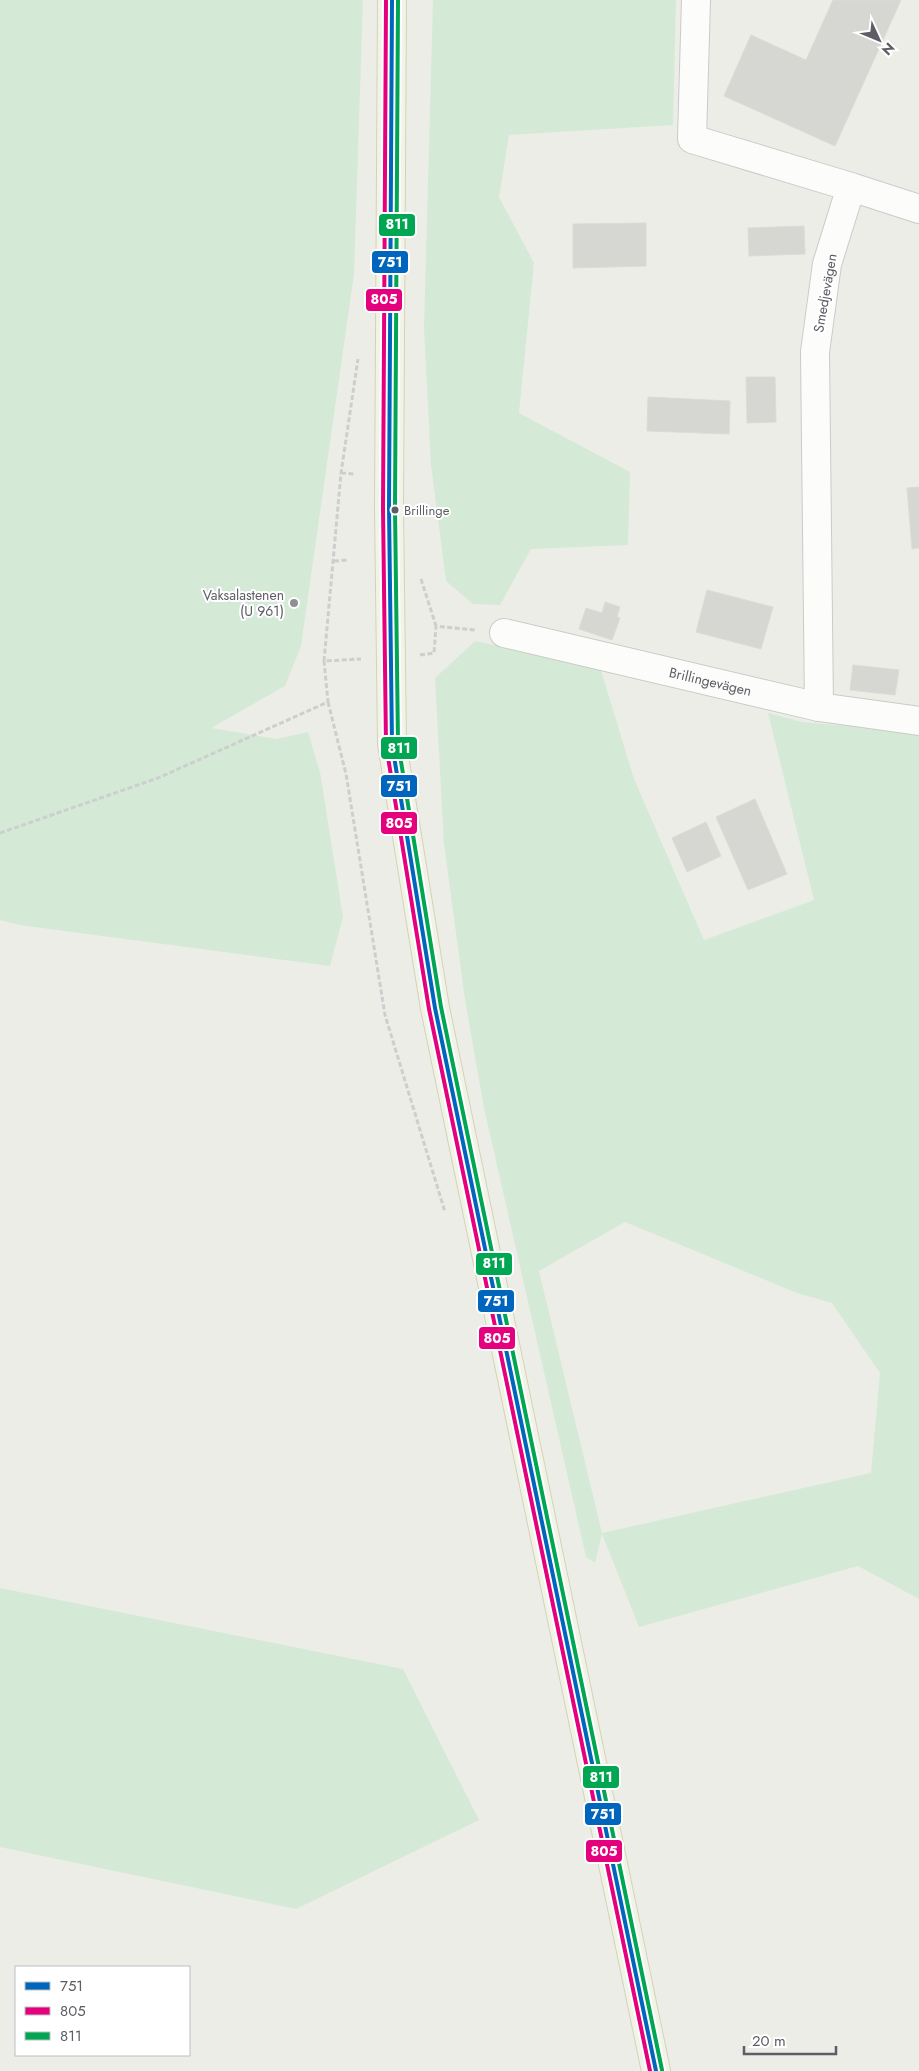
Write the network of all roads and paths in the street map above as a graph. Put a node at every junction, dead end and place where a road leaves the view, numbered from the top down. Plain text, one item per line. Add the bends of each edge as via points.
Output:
1 (392, 0) edge
2 (696, 0) edge
3 (851, 187) junction
4 (919, 209) edge
5 (359, 352) dead end
6 (341, 473) junction
7 (355, 474) dead end
8 (348, 560) dead end
9 (334, 561) junction
10 (420, 574) dead end
11 (436, 626) junction
12 (504, 633) joint
13 (390, 657) junction
14 (324, 661) junction
15 (819, 707) junction
16 (919, 720) edge
17 (0, 832) edge
18 (656, 2071) edge

1 - 13 main road
2 - 3 street via 692,139
3 - 4 street
3 - 15 street, Smedjevägen via 827,264 815,352
5 - 6 path
6 - 7 path
6 - 9 path
8 - 9 path
9 - 14 path
10 - 11 path
11 - 12 path
11 - 13 path via 434,654
12 - 15 street, Brillingevägen
13 - 14 path
13 - 18 main road via 392,744 435,1008
14 - 17 path via 328,702 158,778
15 - 16 street, Brillingevägen

